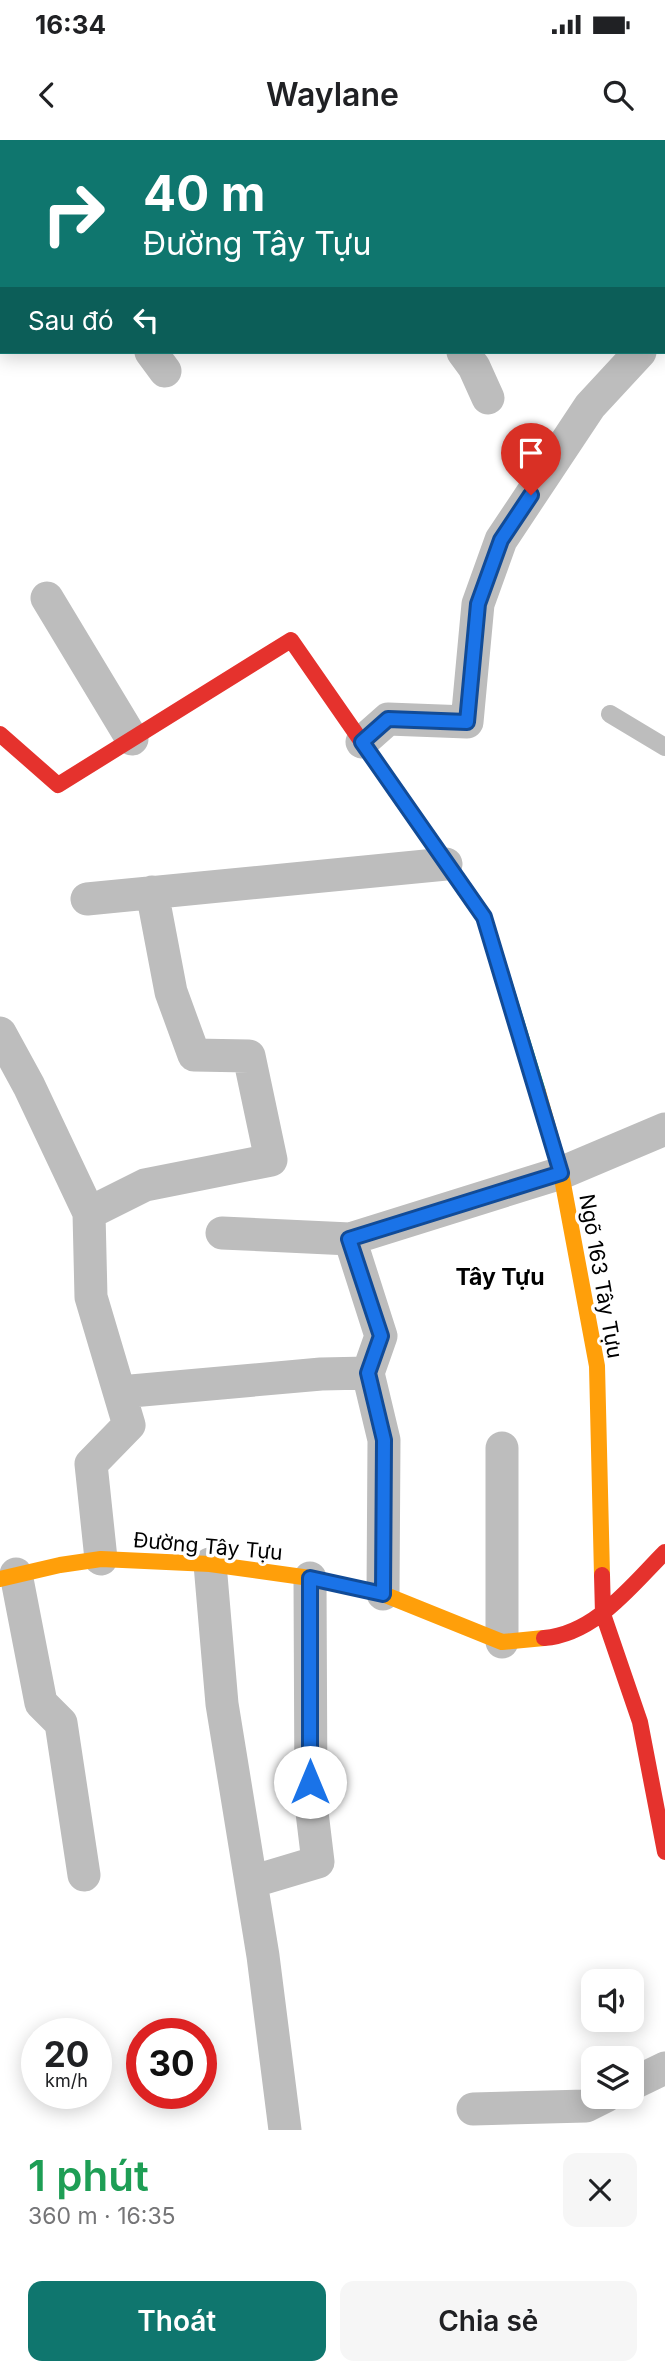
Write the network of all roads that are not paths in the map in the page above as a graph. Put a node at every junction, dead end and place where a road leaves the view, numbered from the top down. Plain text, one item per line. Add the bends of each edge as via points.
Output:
1 (464, 354) edge
2 (638, 354) edge
3 (488, 398) dead end
4 (47, 598) dead end
5 (610, 714) dead end
6 (0, 734) edge
7 (132, 739) junction
8 (362, 742) junction
9 (665, 747) edge
10 (446, 864) junction
11 (152, 892) junction
12 (87, 899) dead end
13 (0, 1033) edge
14 (665, 1129) edge
15 (561, 1173) junction
16 (89, 1213) junction
17 (222, 1233) dead end
18 (349, 1239) junction
19 (368, 1373) junction
20 (120, 1392) junction
21 (502, 1448) dead end
22 (664, 1555) edge
23 (101, 1559) junction
24 (210, 1564) junction
25 (8, 1577) edge
26 (310, 1578) junction
27 (383, 1594) junction
28 (603, 1614) junction
29 (502, 1642) junction
30 (665, 1853) edge
31 (85, 1875) dead end
32 (251, 1882) junction
33 (665, 2068) edge
34 (644, 2078) edge
35 (581, 2106) edge
36 (473, 2109) dead end
37 (285, 2130) edge

1 - 3 street
2 - 8 street via 590,406 501,540 478,604 467,722 388,719
4 - 7 street
5 - 9 lane
6 - 7 street via 58,785
7 - 8 street, Ngõ 163 Tây Tựu via 290,640
8 - 10 street, Ngõ 163 Tây Tựu
10 - 11 street
10 - 15 street, Ngõ 163 Tây Tựu via 484,917
11 - 12 street
11 - 16 street via 171,992 194,1055 249,1056 271,1160 145,1185
13 - 16 street
14 - 15 street
15 - 18 street
15 - 28 street, Ngõ 163 Tây Tựu via 597,1366
16 - 20 street via 92,1297
17 - 18 street
18 - 19 street via 381,1336
19 - 20 street
19 - 27 street via 384,1440
20 - 23 street via 129,1425 91,1464
21 - 29 street
22 - 28 street, Đường Tây Tựu
23 - 24 street, Đường Tây Tựu
23 - 25 street, Đường Tây Tựu
24 - 26 street, Đường Tây Tựu
24 - 32 street via 222,1704
25 - 31 street via 41,1703 61,1723
26 - 27 street, Đường Tây Tựu
26 - 32 street via 311,1804 318,1862
27 - 29 street, Đường Tây Tựu
28 - 29 street, Đường Tây Tựu via 559,1637
28 - 30 street, Ngõ 163 Tây Tựu via 640,1722
32 - 37 street
33 - 34 street
35 - 36 street

